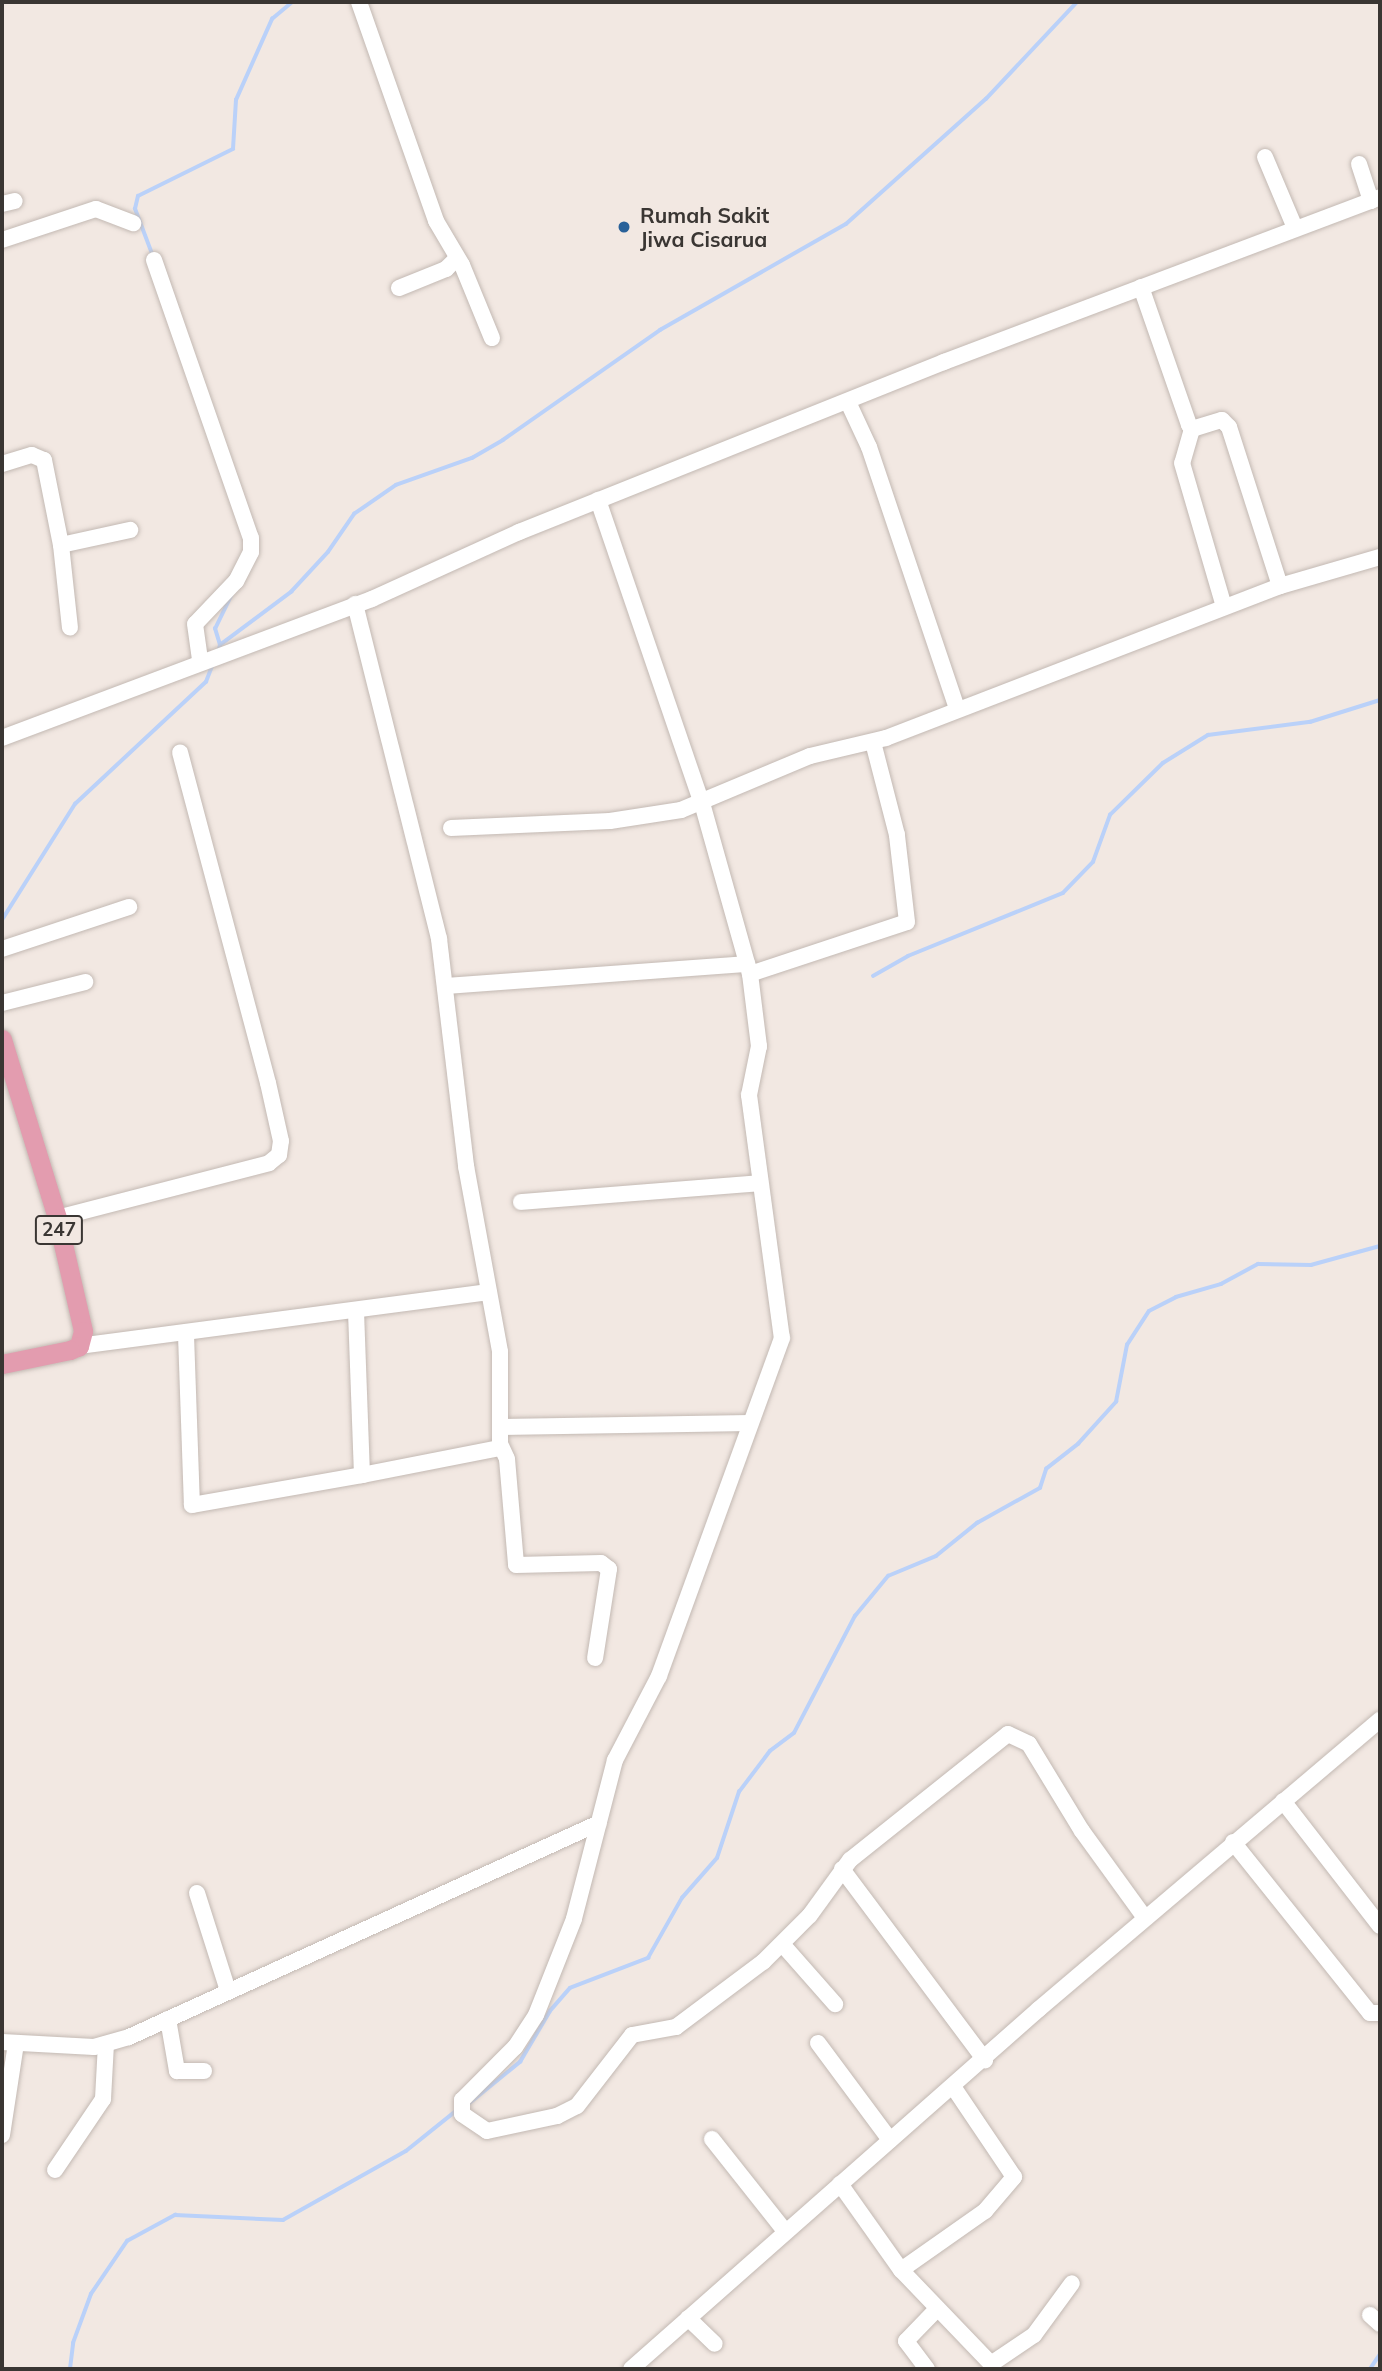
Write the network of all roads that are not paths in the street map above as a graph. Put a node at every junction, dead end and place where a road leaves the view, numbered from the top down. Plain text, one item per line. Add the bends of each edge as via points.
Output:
1 (359, 2) edge
2 (1265, 157) dead end
3 (1360, 164) dead end
4 (1376, 199) edge
5 (133, 223) dead end
6 (1295, 228) junction
7 (2, 240) edge
8 (154, 260) dead end
9 (455, 260) junction
10 (1141, 287) junction
11 (399, 288) dead end
12 (492, 338) dead end
13 (848, 402) junction
14 (1192, 429) junction
15 (2, 464) edge
16 (598, 500) junction
17 (130, 530) dead end
18 (61, 545) junction
19 (1380, 556) edge
20 (1280, 586) junction
21 (355, 604) junction
22 (1224, 607) junction
23 (70, 628) dead end
24 (214, 655) junction
25 (957, 708) junction
26 (2, 738) edge
27 (873, 741) junction
28 (180, 752) dead end
29 (702, 803) junction
30 (451, 828) dead end
31 (129, 906) dead end
32 (2, 948) edge
33 (749, 969) junction
34 (85, 982) dead end
35 (447, 986) junction
36 (2, 1003) edge
37 (2, 1039) edge
38 (760, 1183) junction
39 (521, 1202) dead end
40 (57, 1218) junction
41 (488, 1292) junction
42 (356, 1312) junction
43 (186, 1335) junction
44 (79, 1346) junction
45 (2, 1364) edge
46 (750, 1423) junction
47 (501, 1427) junction
48 (501, 1446) junction
49 (362, 1475) junction
50 (595, 1658) dead end
51 (1380, 1720) edge
52 (1283, 1801) junction
53 (599, 1823) junction
54 (1233, 1842) junction
55 (842, 1869) junction
56 (197, 1894) dead end
57 (1145, 1918) junction
58 (1380, 1926) edge
59 (783, 1945) junction
60 (228, 1991) junction
61 (835, 2004) dead end
62 (1380, 2013) edge
63 (168, 2019) junction
64 (9, 2043) edge
65 (818, 2043) dead end
66 (106, 2044) junction
67 (985, 2060) junction
68 (204, 2071) dead end
69 (954, 2088) junction
70 (2, 2135) edge
71 (712, 2138) dead end
72 (890, 2140) junction
73 (55, 2170) dead end
74 (840, 2184) junction
75 (785, 2231) junction
76 (901, 2270) junction
77 (1072, 2283) dead end
78 (937, 2309) junction
79 (688, 2318) junction
80 (715, 2344) dead end
81 (631, 2369) edge
82 (927, 2369) edge

1 - 9 street via 423,186
2 - 6 street
3 - 4 street
4 - 6 street
5 - 7 street via 96,209
6 - 10 street
8 - 24 street via 251,538 251,552 236,581 195,624
9 - 11 street via 446,269
9 - 12 street via 462,265
10 - 13 street
10 - 14 street
13 - 16 street
13 - 25 street via 869,447
14 - 20 street via 1222,420 1229,427
14 - 22 street via 1182,463
15 - 18 street via 32,455 44,460
16 - 21 street
16 - 29 street
17 - 18 street
18 - 23 street
19 - 20 street
20 - 22 street
21 - 24 street
21 - 35 street
22 - 25 street
24 - 26 street
25 - 27 street
27 - 29 street via 810,756
27 - 33 street via 897,835 907,922
28 - 40 street via 268,1083 281,1141 279,1155 269,1163
29 - 30 street via 610,821 521,821
29 - 33 street
31 - 32 street
33 - 35 street
33 - 38 street via 758,1046 749,1095
34 - 36 street
35 - 41 street via 466,1166
37 - 40 main road, 247
38 - 39 street
38 - 46 street via 782,1338
40 - 44 main road, 247 via 83,1331
41 - 42 street
41 - 47 street via 500,1352
42 - 43 street
42 - 49 street
43 - 44 street
43 - 49 street via 191,1505
44 - 45 main road
46 - 47 street
46 - 53 street via 659,1676 615,1760
47 - 48 street
48 - 49 street
48 - 50 street via 507,1459 516,1565 601,1563 609,1569
51 - 52 street
52 - 54 street
52 - 58 street
53 - 59 street via 574,1919 536,2015 515,2047 462,2100 462,2115 471,2124 497,2130 557,2116 577,2106 632,2035 676,2027
53 - 60 street
54 - 57 street
54 - 62 street via 1370,2013
55 - 57 street via 998,1738 1018,1736 1029,1744 1082,1831
55 - 59 street
55 - 67 street
56 - 60 street
57 - 67 street
59 - 61 street
60 - 63 street
63 - 66 street
63 - 68 street via 177,2071
64 - 66 street
64 - 70 street
65 - 72 street
66 - 73 street via 100,2107
67 - 69 street
69 - 72 street
69 - 76 street via 1014,2177 985,2211
71 - 75 street
72 - 74 street
74 - 75 street
74 - 76 street
75 - 79 street
76 - 78 street
77 - 78 street via 1034,2335 995,2364 986,2361
78 - 82 street via 906,2342
79 - 80 street
79 - 81 street

